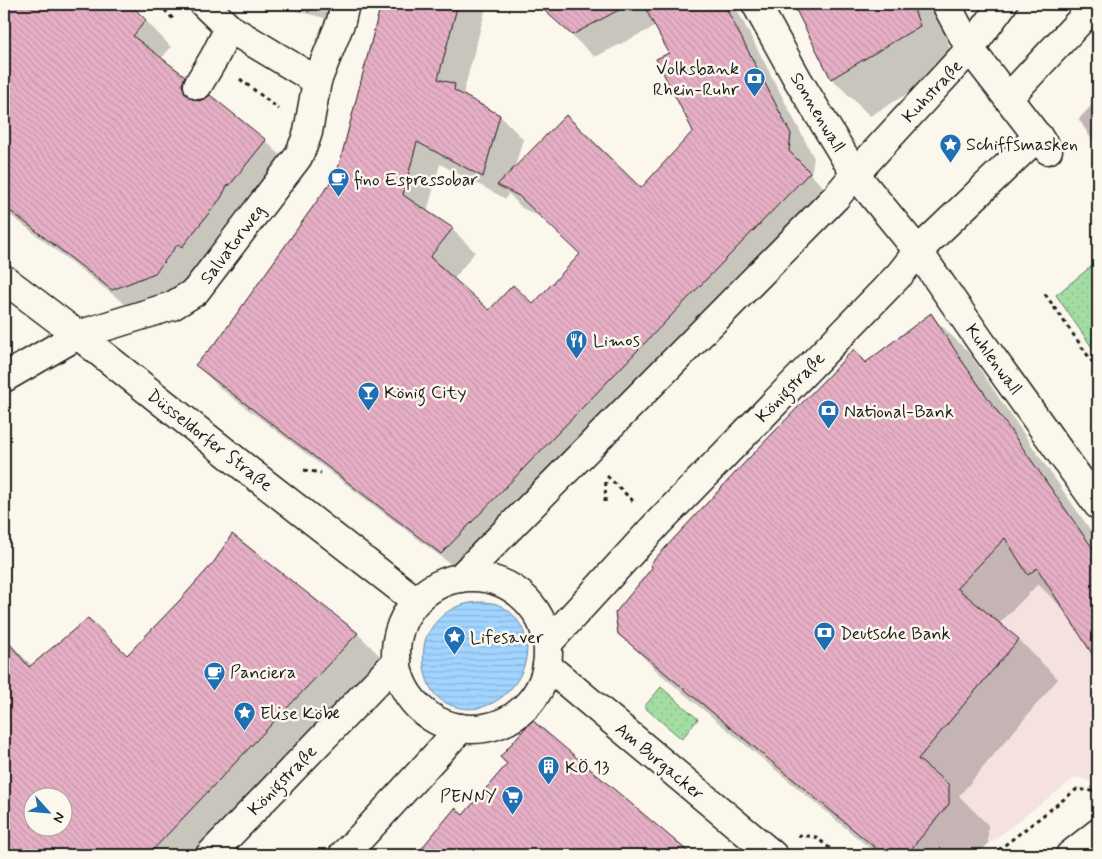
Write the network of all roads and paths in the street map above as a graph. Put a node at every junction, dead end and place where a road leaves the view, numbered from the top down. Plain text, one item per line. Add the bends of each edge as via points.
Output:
1 (204, 4) edge
2 (346, 4) edge
3 (756, 4) edge
4 (946, 4) edge
5 (1003, 4) edge
6 (1096, 4) edge
7 (229, 28) junction
8 (970, 49) junction
9 (317, 81) junction
10 (198, 85) dead end
11 (1008, 98) junction
12 (856, 174) junction
13 (889, 214) joint
14 (918, 251) junction
15 (4, 279) edge
16 (1045, 294) dead end
17 (78, 335) junction
18 (1098, 370) edge
19 (4, 378) edge
20 (605, 502) dead end
21 (1098, 505) edge
22 (657, 524) junction
23 (460, 578) junction
24 (416, 602) junction
25 (547, 655) junction
26 (397, 661) junction
27 (461, 728) junction
28 (1098, 792) edge
29 (1098, 833) edge
30 (210, 855) edge
31 (343, 855) edge
32 (772, 855) edge
33 (992, 855) edge
34 (1070, 855) edge

1 - 7 street
2 - 9 street, Salvatorweg
3 - 12 street, Sonnenwall
4 - 8 street
5 - 8 street, Kuhstraße
6 - 11 street
7 - 9 street
7 - 10 street
8 - 11 street
8 - 12 street, Kuhstraße
9 - 17 street, Salvatorweg via 308,132 298,157 196,292 172,306
11 - 14 street, Königstraße via 1043,143
12 - 13 street, Sonnenwall
12 - 23 street, Königstraße
13 - 14 street, Kuhlenwall
14 - 21 street, Kuhlenwall
14 - 22 street, Königstraße via 900,274
15 - 17 street, Düsseldorfer Straße
16 - 18 path
17 - 19 street, Salvatorweg
17 - 24 street, Düsseldorfer Straße
20 - 22 path via 606,475
22 - 25 street, Königstraße
23 - 24 street, Königstraße via 436,586
23 - 25 street, Königstraße via 485,578 509,586 529,602 542,622
24 - 26 street, Königstraße via 403,621 397,644
25 - 27 street, Königstraße via 540,688 526,707 507,721 484,728
25 - 32 street, Am Burgacker
26 - 27 street, Königstraße via 406,690 419,708 439,722
26 - 30 street, Königstraße
27 - 31 street
28 - 33 path via 1077,789
29 - 34 street

